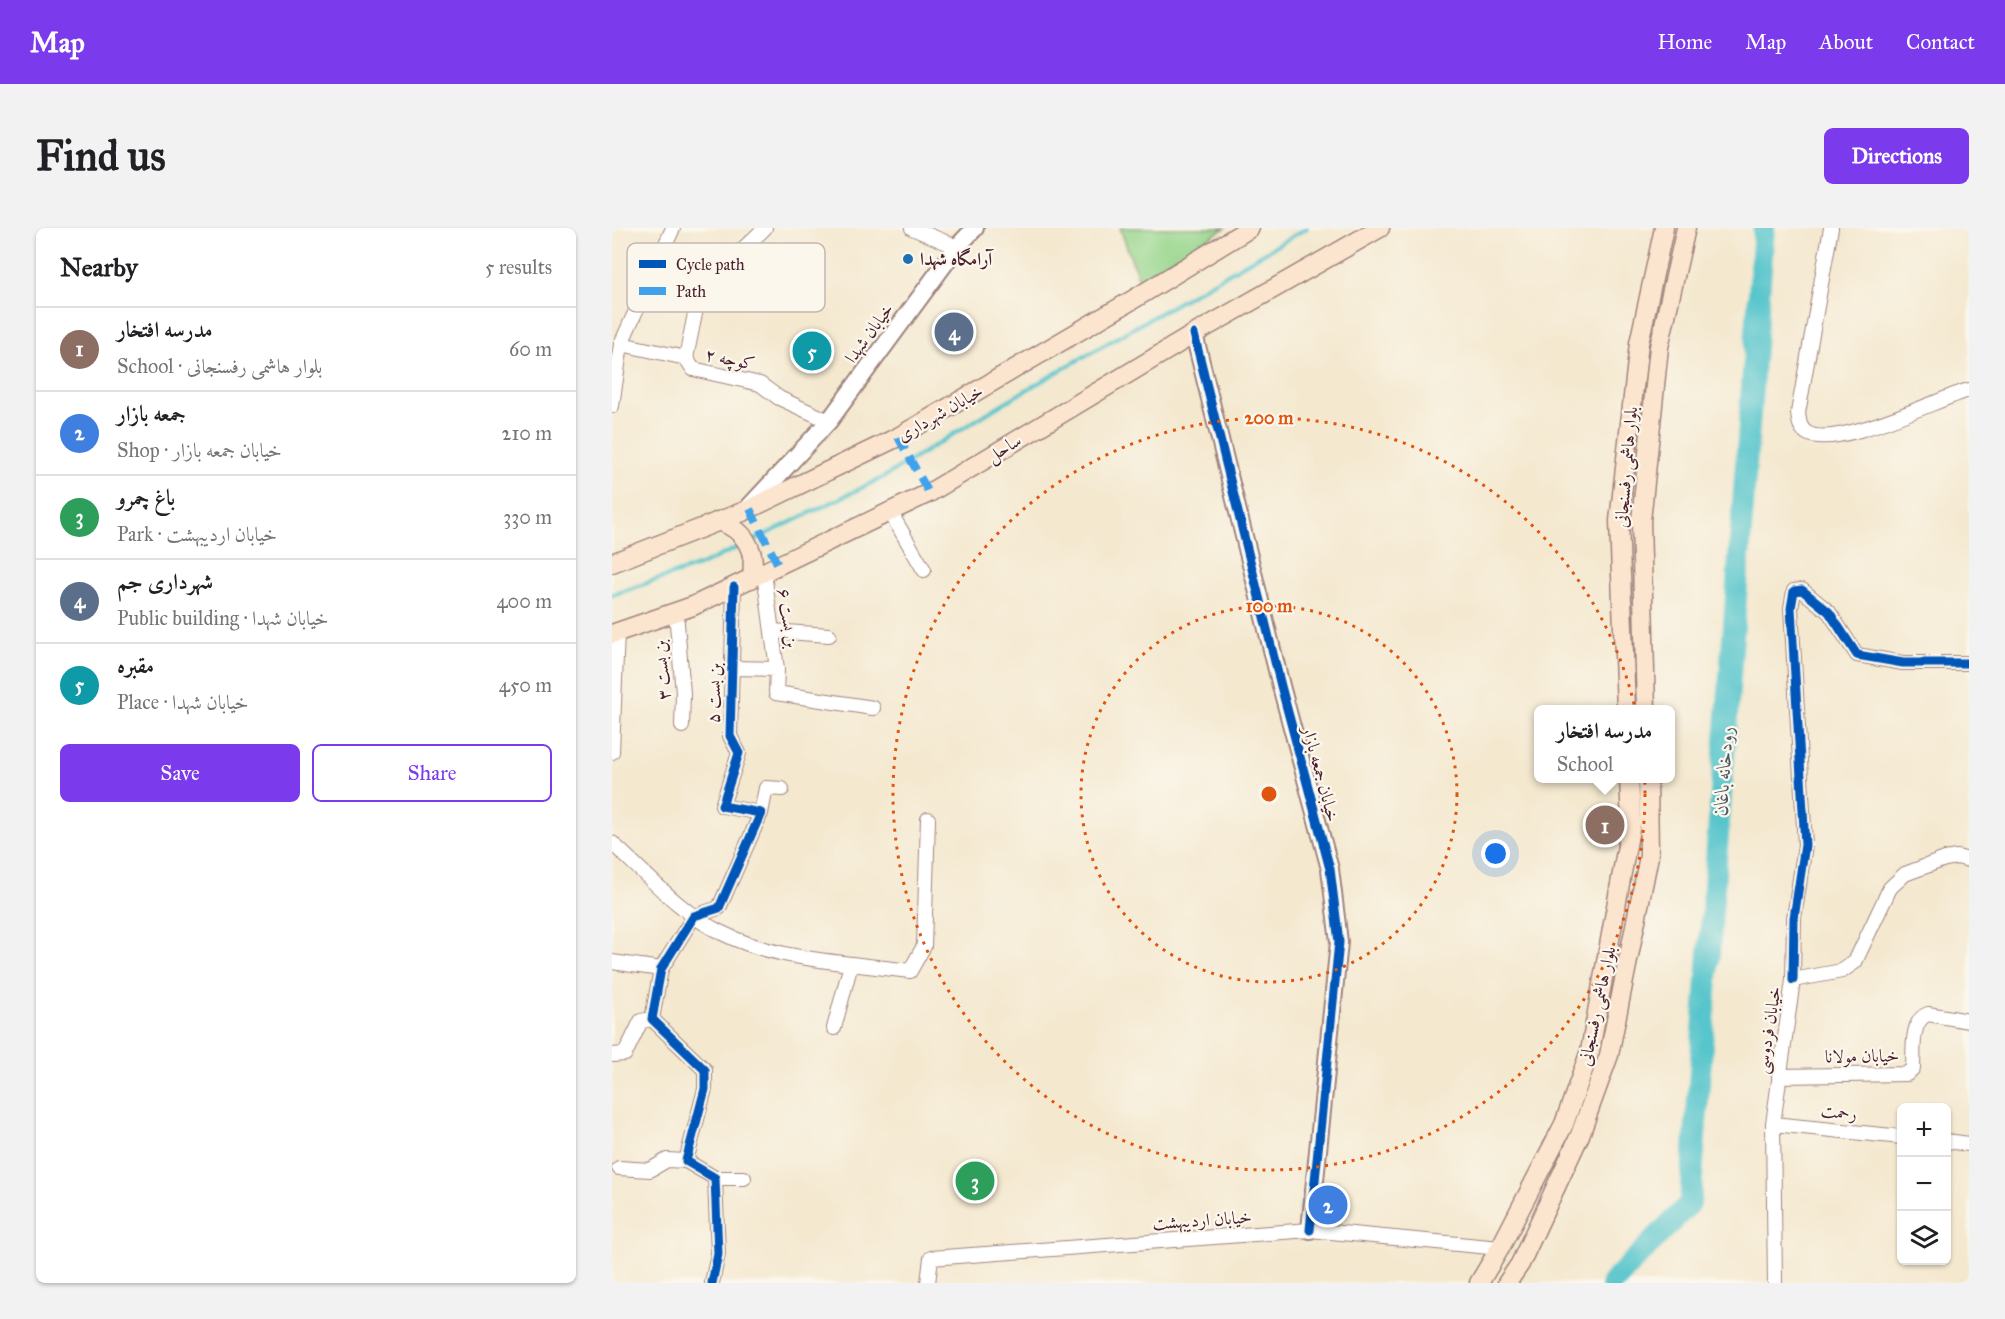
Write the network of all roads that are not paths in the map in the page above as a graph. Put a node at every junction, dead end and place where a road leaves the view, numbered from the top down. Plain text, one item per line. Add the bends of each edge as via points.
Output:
1 (673, 228) edge
2 (765, 228) edge
3 (912, 228) edge
4 (975, 228) edge
5 (1250, 228) edge
6 (1380, 228) edge
7 (1664, 228) edge
8 (1686, 228) edge
9 (1831, 228) edge
10 (666, 243) edge
11 (749, 243) edge
12 (957, 247) junction
13 (635, 312) edge
14 (695, 312) edge
15 (1194, 334) junction
16 (1639, 343) junction
17 (621, 344) junction
18 (1659, 347) junction
19 (686, 358) junction
20 (1969, 390) edge
21 (612, 406) edge
22 (829, 421) junction
23 (889, 510) junction
24 (745, 512) junction
25 (718, 521) junction
26 (612, 563) edge
27 (924, 570) dead end
28 (750, 580) junction
29 (676, 612) junction
30 (772, 631) junction
31 (614, 633) edge
32 (829, 635) dead end
33 (1969, 663) edge
34 (732, 668) junction
35 (777, 669) junction
36 (1626, 705) edge
37 (1646, 705) edge
38 (873, 708) dead end
39 (682, 726) dead end
40 (612, 752) edge
41 (1629, 783) edge
42 (1648, 783) edge
43 (782, 789) dead end
44 (761, 813) junction
45 (928, 819) dead end
46 (612, 843) edge
47 (1969, 860) edge
48 (694, 916) junction
49 (612, 962) edge
50 (851, 964) junction
51 (661, 969) junction
52 (1792, 981) junction
53 (652, 1019) junction
54 (1969, 1021) edge
55 (834, 1028) dead end
56 (1590, 1051) junction
57 (612, 1055) edge
58 (1609, 1055) junction
59 (1779, 1076) junction
60 (1773, 1124) junction
61 (1897, 1136) edge
62 (1951, 1142) edge
63 (1969, 1144) edge
64 (686, 1161) junction
65 (620, 1168) dead end
66 (715, 1178) junction
67 (744, 1178) dead end
68 (1310, 1230) junction
69 (1500, 1248) junction
70 (712, 1283) edge
71 (928, 1283) edge
72 (1479, 1283) edge
73 (1507, 1283) edge
74 (1775, 1283) edge

1 - 10 street
2 - 11 street
3 - 12 street
4 - 12 street, خیابان شهدا
5 - 24 main road, خیابان شهرداری via 921,425
6 - 15 main road, ساحل
7 - 16 main road, بلوار هاشمی رفسنجانی
8 - 18 main road, بلوار هاشمی رفسنجانی
9 - 20 street via 1798,413 1800,427 1814,435 1855,431 1889,422
12 - 22 street, خیابان شهدا
13 - 17 street
14 - 19 street
15 - 23 main road, ساحل via 929,493
15 - 68 street, خیابان جمعه بازار via 1330,869 1337,921 1339,942
16 - 18 main road
16 - 36 main road, بلوار هاشمی رفسنجانی via 1619,521
17 - 19 street, کوچه ۲
17 - 21 street
18 - 37 main road, بلوار هاشمی رفسنجانی via 1641,521
19 - 22 street, کوچه ۲ via 693,369 760,384 779,398
22 - 24 street, خیابان شهدا
23 - 27 street
23 - 28 main road, ساحل
24 - 25 main road, خیابان شهرداری
25 - 26 main road, خیابان شهرداری
25 - 28 main road via 735,529 748,542 753,561
28 - 29 main road, ساحل
28 - 30 street, بن بست ۶
28 - 34 street, بن بست ۵
29 - 31 main road, ساحل
29 - 39 street, بن بست ۳
30 - 32 street
30 - 35 street, بن بست ۶
31 - 40 street
33 - 52 street via 1903,663 1857,655 1829,612 1802,590 1794,591 1791,608 1805,845 1794,918
34 - 35 street
34 - 44 street, بن بست ۵ via 730,736 739,753 722,806
35 - 38 street, بن بست ۶ via 776,693
41 - 56 main road, بلوار هاشمی رفسنجانی via 1631,823
42 - 58 main road, بلوار هاشمی رفسنجانی via 1650,856
43 - 44 street via 766,788
44 - 48 street via 719,908
45 - 50 street via 924,946 910,971
46 - 48 street
47 - 52 street, خیابان فردوسی via 1944,859 1905,874 1890,888 1855,962 1842,971
48 - 50 street via 721,933 773,952
48 - 51 street
49 - 51 street
50 - 55 street
51 - 53 street
52 - 59 street, خیابان فردوسی
53 - 57 street via 641,1021 625,1054
53 - 64 street via 705,1070 705,1089
54 - 59 street, خیابان مولانا via 1923,1016 1917,1026 1913,1068 1907,1074
56 - 58 main road
56 - 69 main road, بلوار هاشمی رفسنجانی via 1563,1124
58 - 73 main road, بلوار هاشمی رفسنجانی via 1580,1136 1520,1264
59 - 60 street, خیابان فردوسی
60 - 61 street, رحمت
60 - 74 street, خیابان فردوسی
62 - 63 street
64 - 65 street via 667,1160 650,1170
64 - 66 street
66 - 67 street
66 - 70 street via 718,1254
68 - 69 street, خیابان اردیبهشت
68 - 71 street, خیابان اردیبهشت via 932,1258
69 - 72 main road, بلوار هاشمی رفسنجانی

